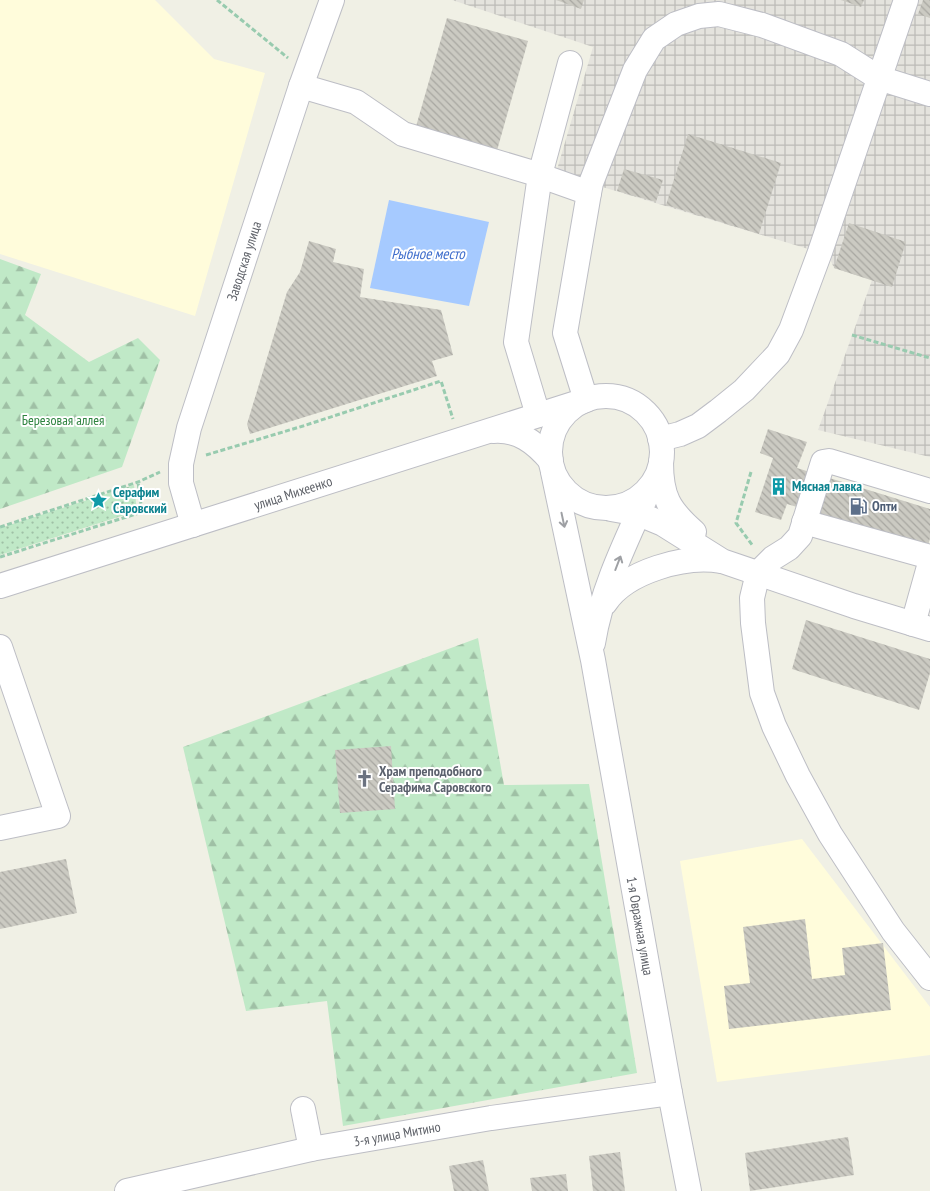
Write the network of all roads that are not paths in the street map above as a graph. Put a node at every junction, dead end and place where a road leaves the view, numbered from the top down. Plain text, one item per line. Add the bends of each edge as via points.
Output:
1 (332, 0) edge
2 (906, 0) edge
3 (570, 63) dead end
4 (879, 78) junction
5 (304, 79) junction
6 (930, 94) edge
7 (540, 175) junction
8 (589, 193) junction
9 (586, 400) junction
10 (538, 415) junction
11 (484, 432) junction
12 (661, 447) junction
13 (552, 467) junction
14 (652, 484) junction
15 (930, 491) edge
16 (605, 508) junction
17 (638, 514) junction
18 (804, 522) junction
19 (193, 525) junction
20 (930, 557) edge
21 (727, 562) junction
22 (930, 563) edge
23 (766, 566) junction
24 (0, 586) edge
25 (600, 611) junction
26 (921, 626) edge
27 (0, 647) edge
28 (593, 660) junction
29 (0, 828) edge
30 (930, 978) edge
31 (670, 1093) junction
32 (303, 1109) dead end
33 (311, 1149) junction
34 (127, 1191) edge
35 (689, 1191) edge

1 - 5 street, Заводская улица
2 - 4 street
3 - 7 street
4 - 6 street
4 - 8 street via 841,54 762,25 718,14 676,24 654,39 635,70
4 - 12 street via 820,252 791,330 778,354 744,390 718,411
5 - 7 street via 356,102 403,134
5 - 19 street, Заводская улица via 189,428 181,464 181,482
7 - 8 street
7 - 10 street via 516,342
8 - 9 street via 565,333
9 - 10 street, улица Михеенко
9 - 12 street via 601,396 617,397 632,403 654,424
9 - 13 street via 569,409 557,424 551,442
10 - 11 street, улица Михеенко
11 - 13 street via 503,430 517,433 535,444
11 - 19 street, улица Михеенко
12 - 14 street via 659,470
12 - 21 street via 662,486 674,514
13 - 16 street via 562,487 574,498
13 -> 28 street
14 - 16 street via 623,506
14 - 17 street
15 - 18 street via 828,461 822,462
16 - 17 street
17 - 21 street via 663,524
25 -> 17 street
18 - 20 street
18 - 23 street via 800,536
19 - 24 street, улица Михеенко
21 - 23 street
21 - 25 street via 692,560 650,571 616,590
22 - 26 street
23 - 26 street via 854,606
23 - 30 street via 752,598 762,693 774,726 830,834 894,931
25 - 28 street
27 - 29 street via 58,816
28 - 31 street, 1-я Овражная улица
31 - 33 street, 3-я улица Митино via 491,1118
31 - 35 street, 1-я Овражная улица
32 - 33 street
33 - 34 street, 3-я улица Митино

